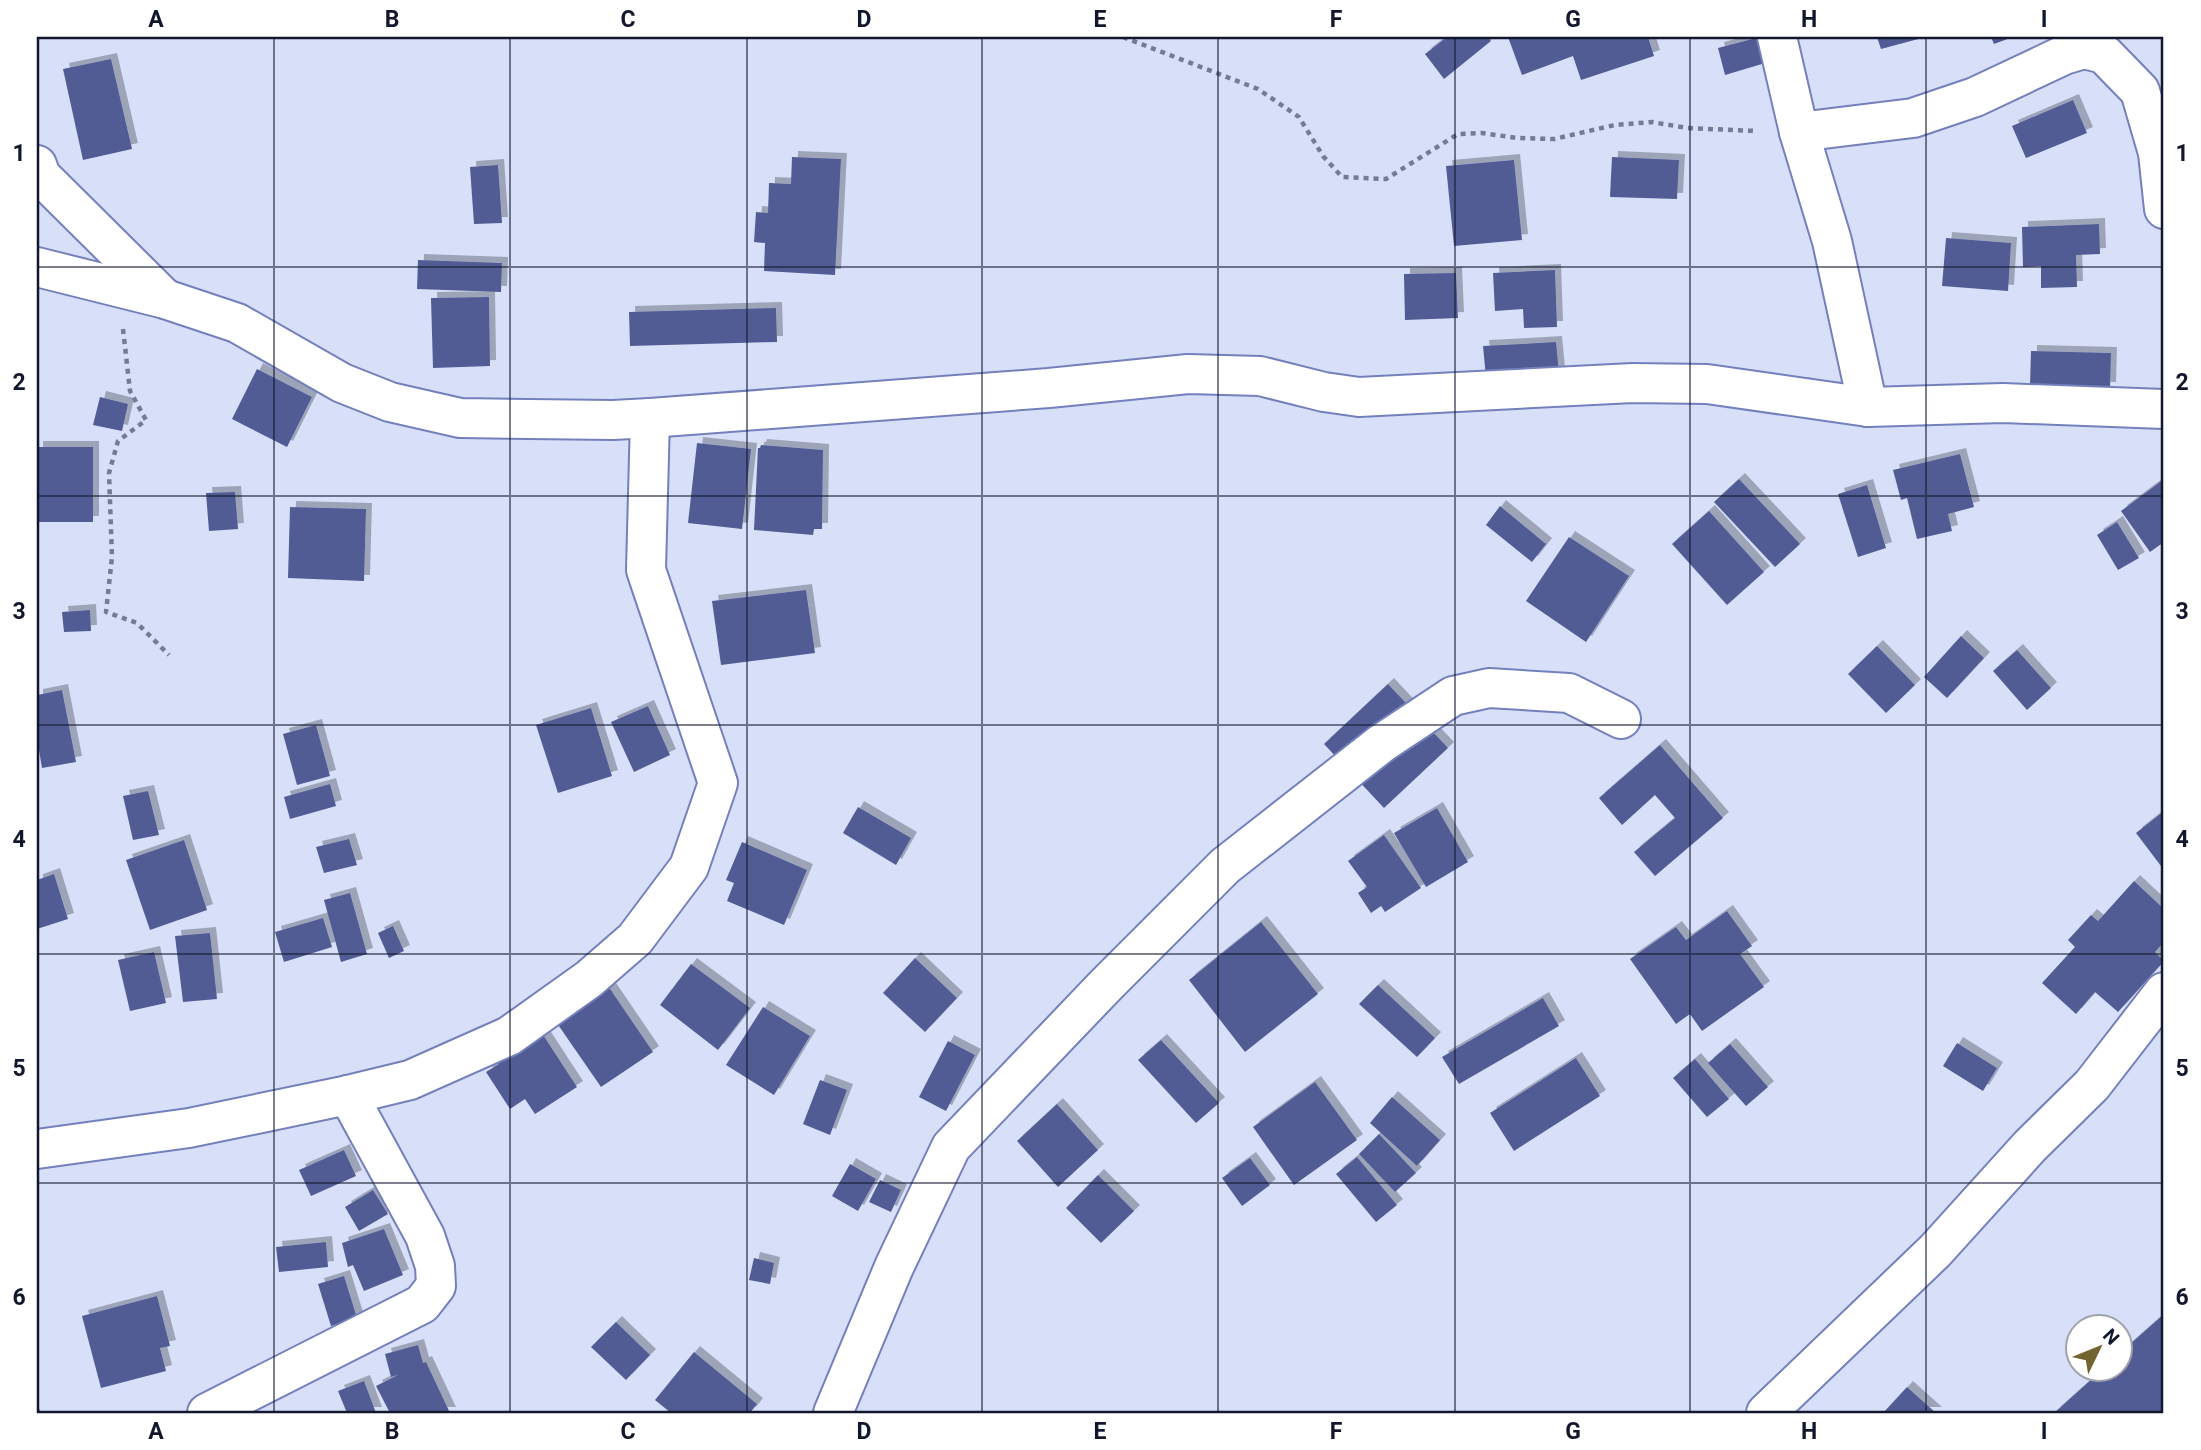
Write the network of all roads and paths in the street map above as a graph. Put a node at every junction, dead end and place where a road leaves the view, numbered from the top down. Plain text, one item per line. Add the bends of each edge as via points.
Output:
1 (1124, 37) edge
2 (1777, 37) edge
3 (1799, 132) junction
4 (37, 165) edge
5 (2164, 209) edge
6 (37, 267) edge
7 (149, 295) junction
8 (1868, 407) junction
9 (2164, 409) edge
10 (650, 418) junction
11 (169, 655) dead end
12 (1620, 719) dead end
13 (2164, 992) edge
14 (348, 1096) junction
15 (37, 1149) edge
16 (207, 1413) edge
17 (833, 1413) edge
18 (1766, 1413) edge

1 - 3 path via 1258,89 1299,117 1342,177 1386,179 1458,134 1554,139 1652,122 1688,128
2 - 3 street
3 - 5 street via 1913,118 1975,97 2084,49 2104,54 2140,91 2158,153
3 - 8 street via 1832,241
4 - 7 street via 41,176
6 - 7 street
7 - 10 street via 237,323 342,383 390,402 460,418
7 - 11 path via 122,332 130,391 146,420 118,441 109,473 112,557 106,612 137,623
8 - 9 street via 2003,403
8 - 10 street via 1707,384 1633,383 1359,397 1260,376 1188,374
10 - 14 street via 646,570 718,783 690,867 635,939 589,979 509,1036 411,1080
12 - 17 street via 1569,693 1489,688 1453,696 1382,743 1225,866 951,1147
13 - 18 street via 2092,1085 1935,1251
14 - 15 street via 189,1128
14 - 16 street via 425,1236 436,1286 422,1304

